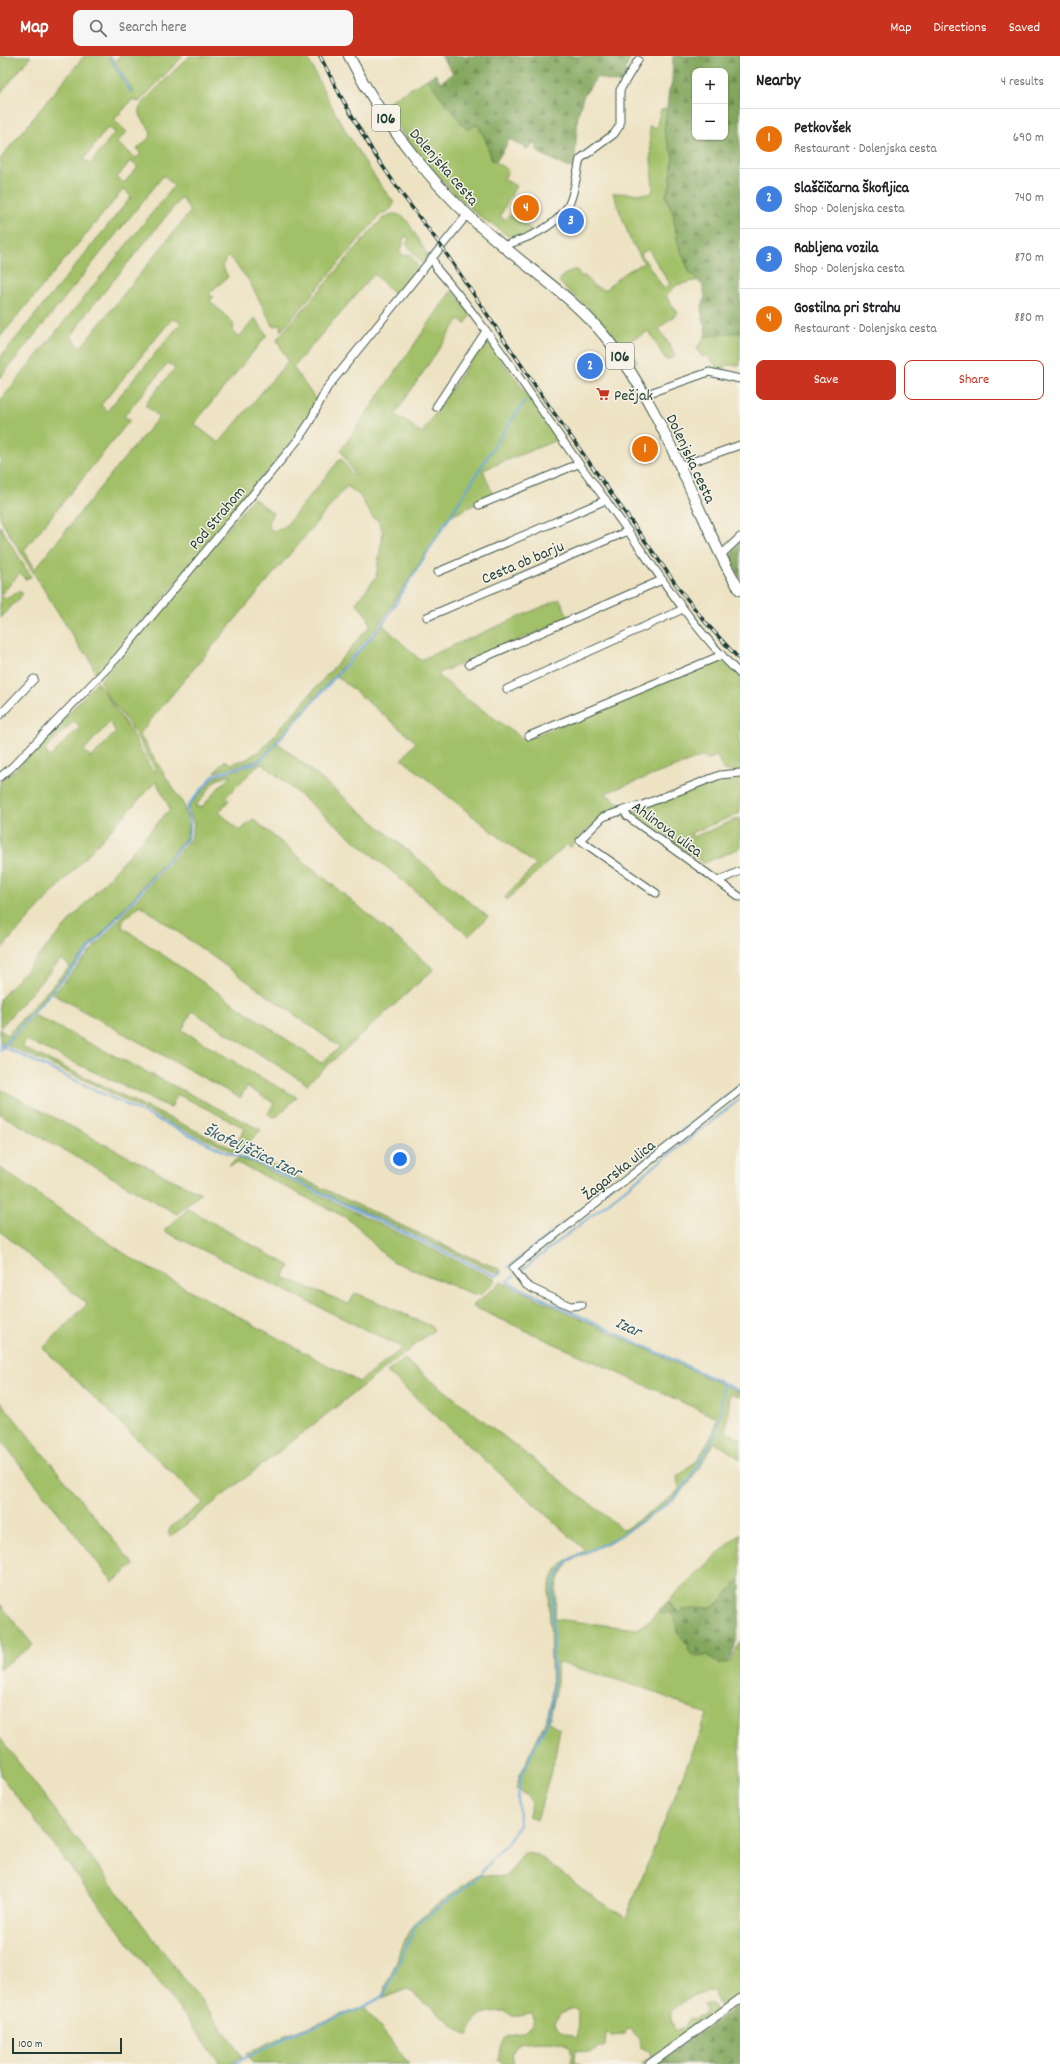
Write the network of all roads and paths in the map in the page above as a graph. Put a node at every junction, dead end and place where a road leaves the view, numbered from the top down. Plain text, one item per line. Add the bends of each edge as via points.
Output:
1 (349, 56) edge
2 (638, 60) dead end
3 (467, 214) junction
4 (503, 246) junction
5 (432, 257) junction
6 (486, 331) junction
7 (740, 379) edge
8 (644, 395) junction
9 (436, 408) dead end
10 (740, 445) edge
11 (578, 464) junction
12 (680, 466) junction
13 (606, 500) junction
14 (479, 505) dead end
15 (628, 530) junction
16 (740, 537) edge
17 (721, 556) junction
18 (438, 572) dead end
19 (662, 580) junction
20 (740, 590) edge
21 (683, 609) junction
22 (427, 617) dead end
23 (722, 655) junction
24 (469, 664) dead end
25 (740, 674) edge
26 (34, 679) dead end
27 (507, 689) dead end
28 (0, 716) edge
29 (529, 736) dead end
30 (740, 773) edge
31 (0, 777) edge
32 (624, 810) junction
33 (740, 871) edge
34 (718, 882) junction
35 (656, 893) dead end
36 (740, 897) edge
37 (740, 1090) edge
38 (582, 1305) dead end
39 (740, 1999) edge
40 (650, 2064) edge

1 - 3 main road, Dolenjska cesta / 106 via 398,136
2 - 4 street via 620,90 620,125 614,134 580,159 570,204 559,219 524,240
3 - 4 main road, Dolenjska cesta / 106
3 - 5 street, Pod Strahom
4 - 8 main road, Dolenjska cesta / 106 via 580,308 621,358
5 - 6 street via 437,269
5 - 31 street, Pod Strahom via 327,388 297,441 171,594 97,680
6 - 9 street
6 - 11 street
7 - 8 street via 709,372
8 - 12 main road, Dolenjska cesta / 106
10 - 12 street
11 - 13 street
11 - 14 street
12 - 17 main road, Dolenjska cesta / 106
13 - 15 street
13 - 18 street, Cesta ob barju
15 - 19 street
15 - 22 street, Cesta ob barju
16 - 17 street
17 - 20 main road, Dolenjska cesta / 106
19 - 21 street
19 - 24 street
21 - 23 street
21 - 27 street
23 - 25 street
23 - 29 street
26 - 28 street
30 - 32 street via 720,775
32 - 34 street, Ahlinova ulica via 627,816
32 - 35 street, Ahlinova ulica via 603,817 580,840
33 - 34 street
34 - 36 street, Ahlinova ulica
37 - 38 street, Žagarska ulica via 513,1268 531,1288 570,1306
39 - 40 street

